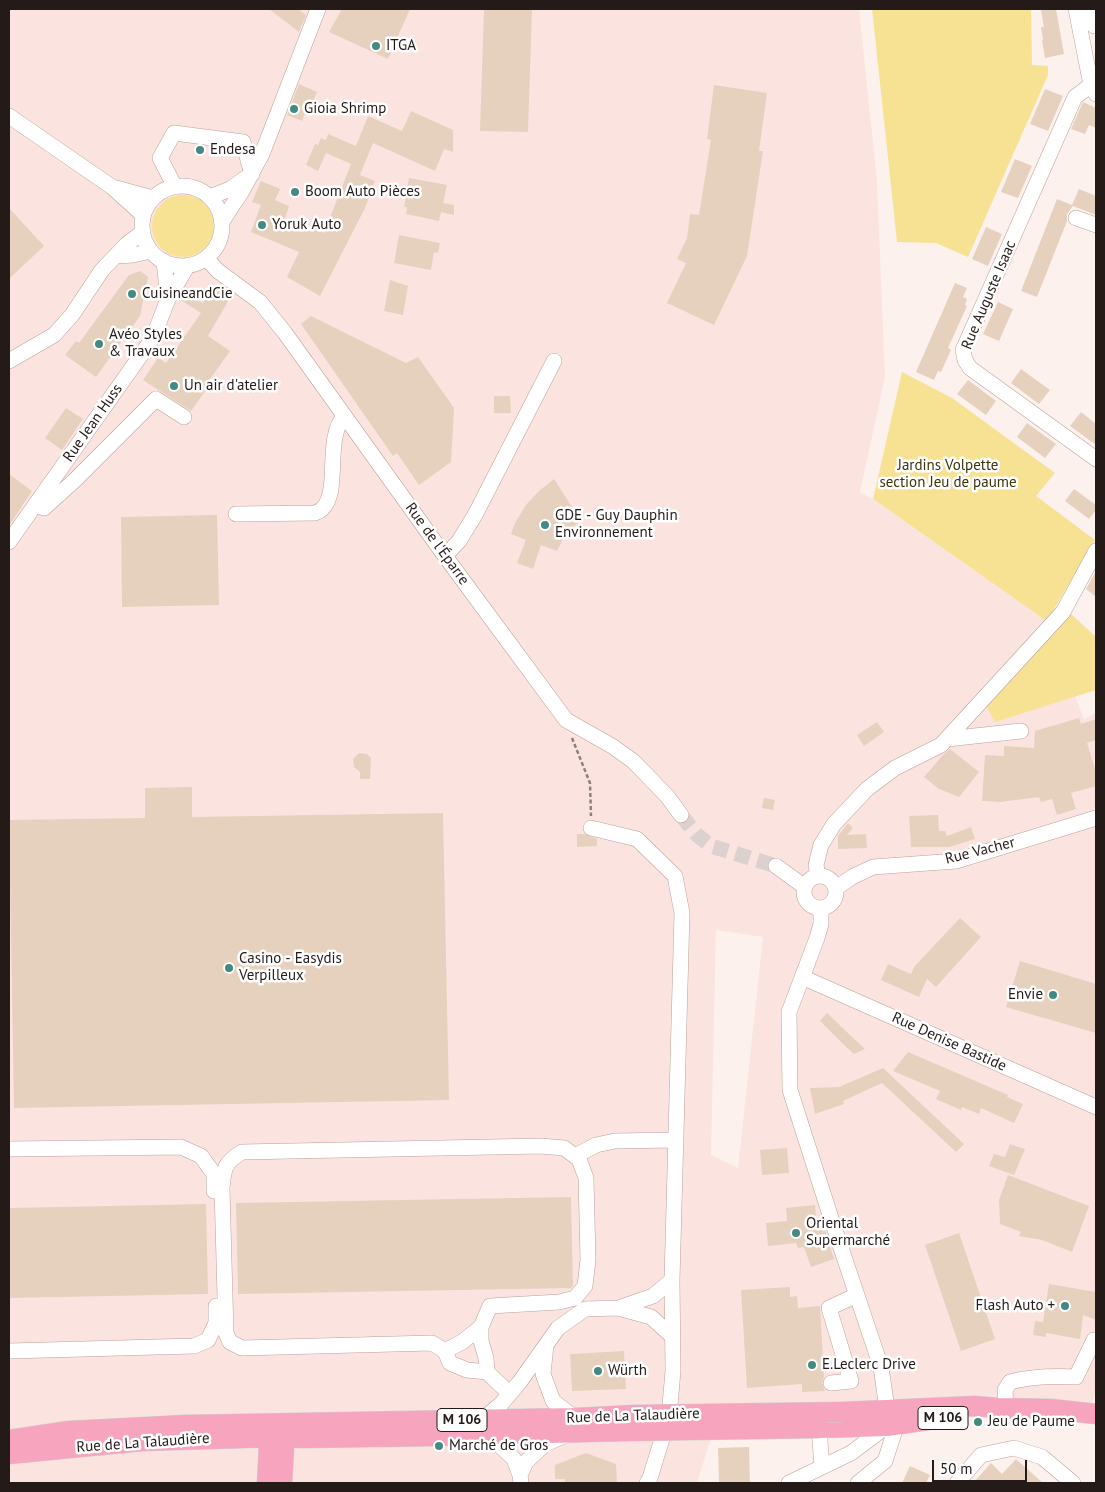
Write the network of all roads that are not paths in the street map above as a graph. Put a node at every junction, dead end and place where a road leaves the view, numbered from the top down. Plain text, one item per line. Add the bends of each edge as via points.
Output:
1 (318, 9) edge
2 (1076, 9) edge
3 (1091, 9) edge
4 (1094, 26) dead end
5 (1094, 89) edge
6 (9, 116) edge
7 (252, 174) junction
8 (175, 186) junction
9 (112, 187) junction
10 (210, 197) junction
11 (153, 198) junction
12 (143, 215) junction
13 (1076, 218) dead end
14 (222, 222) junction
15 (1096, 226) edge
16 (142, 232) junction
17 (151, 251) junction
18 (116, 256) junction
19 (206, 258) junction
20 (164, 261) junction
21 (188, 265) junction
22 (168, 299) junction
23 (9, 361) edge
24 (554, 361) dead end
25 (184, 416) dead end
26 (344, 416) junction
27 (1096, 459) edge
28 (35, 504) junction
29 (236, 514) dead end
30 (9, 542) edge
31 (1096, 551) edge
32 (445, 556) junction
33 (1092, 569) edge
34 (1021, 731) dead end
35 (947, 739) junction
36 (681, 815) tunnel mouth
37 (1096, 818) edge
38 (591, 828) road end
39 (776, 866) tunnel mouth
40 (818, 876) junction
41 (805, 887) junction
42 (836, 888) junction
43 (821, 908) junction
44 (802, 977) junction
45 (1096, 1107) edge
46 (676, 1140) junction
47 (9, 1149) edge
48 (574, 1156) junction
49 (672, 1280) junction
50 (857, 1295) junction
51 (618, 1308) junction
52 (481, 1327) junction
53 (673, 1337) junction
54 (1096, 1340) edge
55 (546, 1343) junction
56 (9, 1351) edge
57 (445, 1351) junction
58 (487, 1372) junction
59 (831, 1383) dead end
60 (510, 1394) junction
61 (1002, 1408) junction
62 (1096, 1414) edge
63 (483, 1420) junction
64 (890, 1420) junction
65 (630, 1423) junction
66 (574, 1425) junction
67 (819, 1428) junction
68 (273, 1430) junction
69 (466, 1435) junction
70 (239, 1438) junction
71 (304, 1438) junction
72 (9, 1440) edge
73 (9, 1454) edge
74 (822, 1467) junction
75 (275, 1474) edge
76 (520, 1479) edge
77 (647, 1483) edge
78 (789, 1483) edge
79 (858, 1483) edge
80 (957, 1483) edge
81 (1073, 1483) edge

1 - 7 street
2 - 5 street
3 - 4 street
5 - 27 street, Rue Auguste Isaac via 1076,97 963,350 964,360 970,368
6 - 9 street
7 - 8 street via 243,142 174,134 160,158
7 - 10 street
7 - 14 street
8 - 10 street via 200,190
8 - 11 street
9 - 11 street
9 - 12 street
10 - 14 street
11 - 12 street
12 - 16 street
13 - 15 street
14 - 19 street via 221,236
16 - 17 street
16 - 18 street
17 - 18 street
17 - 20 street
18 - 23 street via 54,335
19 - 21 street
19 - 26 street, Rue de l'Éparre via 260,302
20 - 21 street
20 - 22 street, Rue Jean Huss
21 - 22 street, Rue Jean Huss
22 - 28 street, Rue Jean Huss via 153,338
24 - 32 street via 475,515
25 - 28 street via 156,400 44,508
26 - 29 street via 338,424 332,451 332,483 323,508 315,513
26 - 32 street, Rue de l'Éparre
28 - 30 street, Rue Jean Huss
31 - 33 street
32 - 36 street, Rue de l'Éparre via 566,720 633,761
33 - 35 street via 1063,612
34 - 35 street
35 - 40 street via 895,768 867,789 834,824 820,845 816,865
37 - 42 street, Rue Vacher via 956,860 873,867
38 - 46 street via 637,839 675,876 682,913
39 - 41 street
40 - 41 street
40 - 42 street via 831,880
41 - 43 street via 807,902
42 - 43 street via 833,902
43 - 44 street via 818,938
44 - 45 street, Rue Denise Bastide
44 - 50 street via 789,1012 790,1090
46 - 48 street via 614,1141 596,1145
46 - 49 street
47 - 56 street via 182,1147 202,1156 214,1174 216,1323 208,1340 194,1346
48 - 52 street via 579,1159 586,1178 588,1260 585,1286 575,1298 559,1302 490,1306
48 - 57 street via 564,1148 541,1146 242,1152 231,1159 224,1170 222,1188 226,1333 230,1342 242,1348 432,1343
49 - 51 street via 653,1296
49 - 53 street
50 - 59 street via 828,1308 851,1381
50 - 64 street via 881,1367
51 - 53 street via 651,1317
51 - 55 street via 586,1309 558,1328
52 - 57 street
52 - 58 street
53 - 77 street via 669,1416
54 - 61 street via 1076,1377 1027,1378 1010,1382
55 - 60 street
55 - 66 street via 543,1374 553,1401
57 - 58 street via 450,1363 467,1370
58 - 60 street
60 - 63 street
61 - 62 main road, Rue de La Talaudière / M 106
61 - 64 main road, Rue de La Talaudière / M 106
63 - 66 main road, Rue de La Talaudière / M 106
63 - 68 main road, Rue de La Talaudière / M 106 via 291,1422
64 - 65 main road, Rue de La Talaudière / M 106, bridge via 842,1412
64 - 67 main road, Rue de La Talaudière
64 - 74 street via 851,1453
64 - 79 street via 885,1461
65 - 66 main road, Rue de La Talaudière / M 106
65 - 67 main road, Rue de La Talaudière / M 106, bridge
66 - 69 main road, Rue de La Talaudière / M 106
66 - 76 street via 545,1444 526,1462
67 - 74 street
68 - 70 main road, Rue de La Talaudière / M 106
68 - 71 main road, Rue de La Talaudière / M 106
68 - 72 main road, Rue de La Talaudière / M 106 via 185,1425 78,1431
68 - 75 main road via 269,1444
69 - 71 main road, Rue de La Talaudière / M 106
69 - 76 street via 497,1443 514,1459
70 - 73 main road, Rue de La Talaudière / M 106 via 142,1440
70 - 75 main road
71 - 75 main road
74 - 78 street
80 - 81 street via 981,1455 1014,1448 1042,1457

